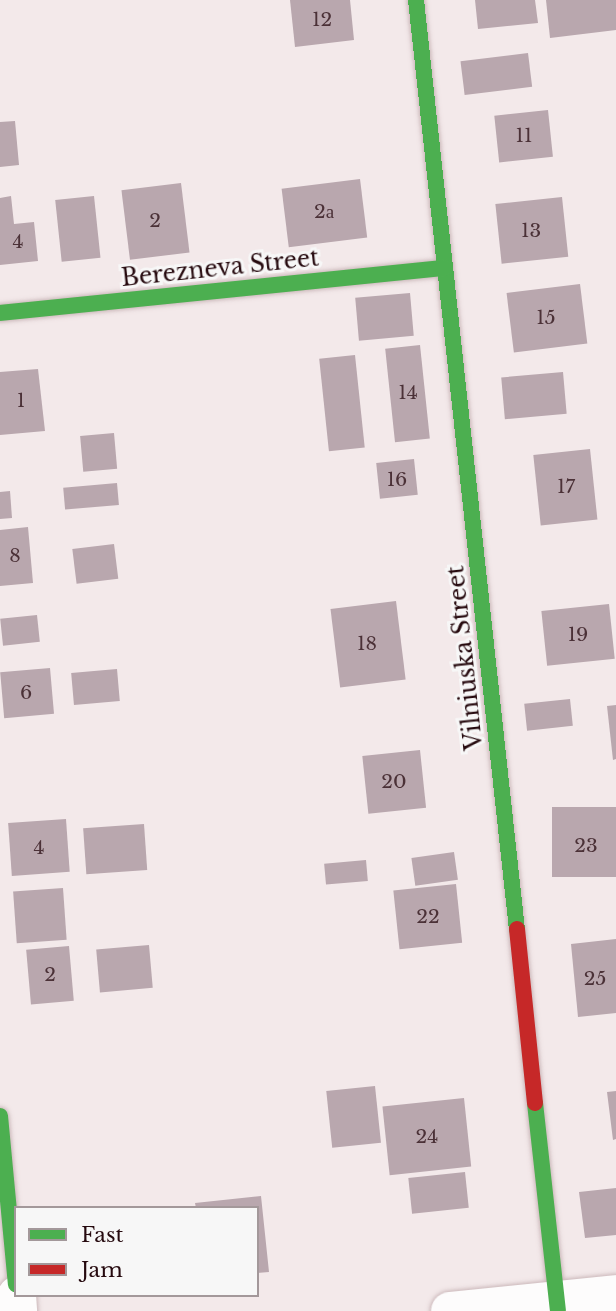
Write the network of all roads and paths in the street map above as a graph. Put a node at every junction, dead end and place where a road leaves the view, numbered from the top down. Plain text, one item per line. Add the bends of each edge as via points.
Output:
1 (416, 0) edge
2 (445, 268) junction
3 (0, 313) edge
4 (0, 1116) edge
5 (14, 1263) edge
6 (616, 1294) edge
7 (558, 1306) edge
8 (450, 1311) edge

1 - 2 street, Vilniuska Street
2 - 3 street, Berezneva Street
2 - 7 street, Vilniuska Street
4 - 5 street
6 - 7 street
7 - 8 street

